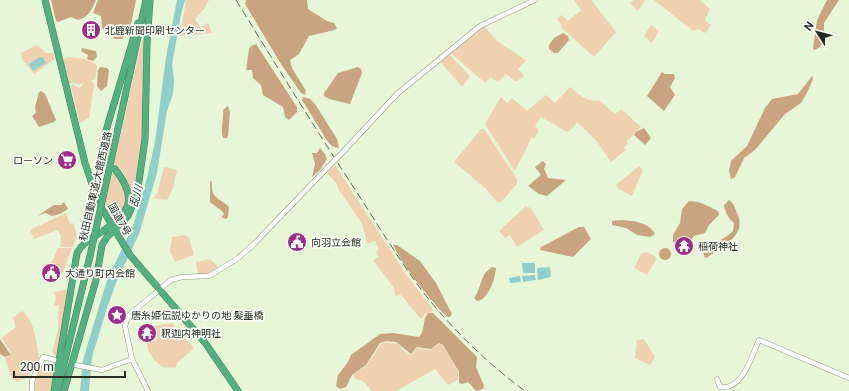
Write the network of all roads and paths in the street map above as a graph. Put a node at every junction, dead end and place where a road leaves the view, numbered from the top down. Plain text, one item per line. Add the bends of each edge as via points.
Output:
1 (45, 0) edge
2 (145, 0) edge
3 (150, 0) edge
4 (535, 0) edge
5 (107, 156) dead end
6 (115, 169) dead end
7 (112, 228) junction
8 (158, 290) junction
9 (132, 359) junction
10 (55, 360) dead end
11 (77, 365) dead end
12 (849, 378) edge
13 (717, 379) dead end
14 (32, 391) edge
15 (54, 391) edge
16 (58, 391) edge
17 (64, 391) edge
18 (148, 391) edge
19 (238, 391) edge

1 - 7 highway, 国道7号 via 85,163 98,202
2 - 5 highway via 103,142
2 - 16 highway, 秋田自動車道;大館西道路, bridge
3 - 7 highway via 146,51 145,139 137,195 128,216
4 - 8 street, bridge via 480,26 397,94 237,259 209,276 176,278
6 - 7 highway via 126,184 129,198 125,212
7 - 8 highway, 国道7号
7 - 15 highway via 84,244 77,253
7 - 17 highway via 102,245 96,280
8 - 9 street via 126,318 125,326
8 - 19 highway, 国道7号 via 206,344
9 - 11 street via 102,370
9 - 18 street
10 - 14 street via 43,357 32,381
12 - 13 street via 759,340 741,381 724,388 720,387

